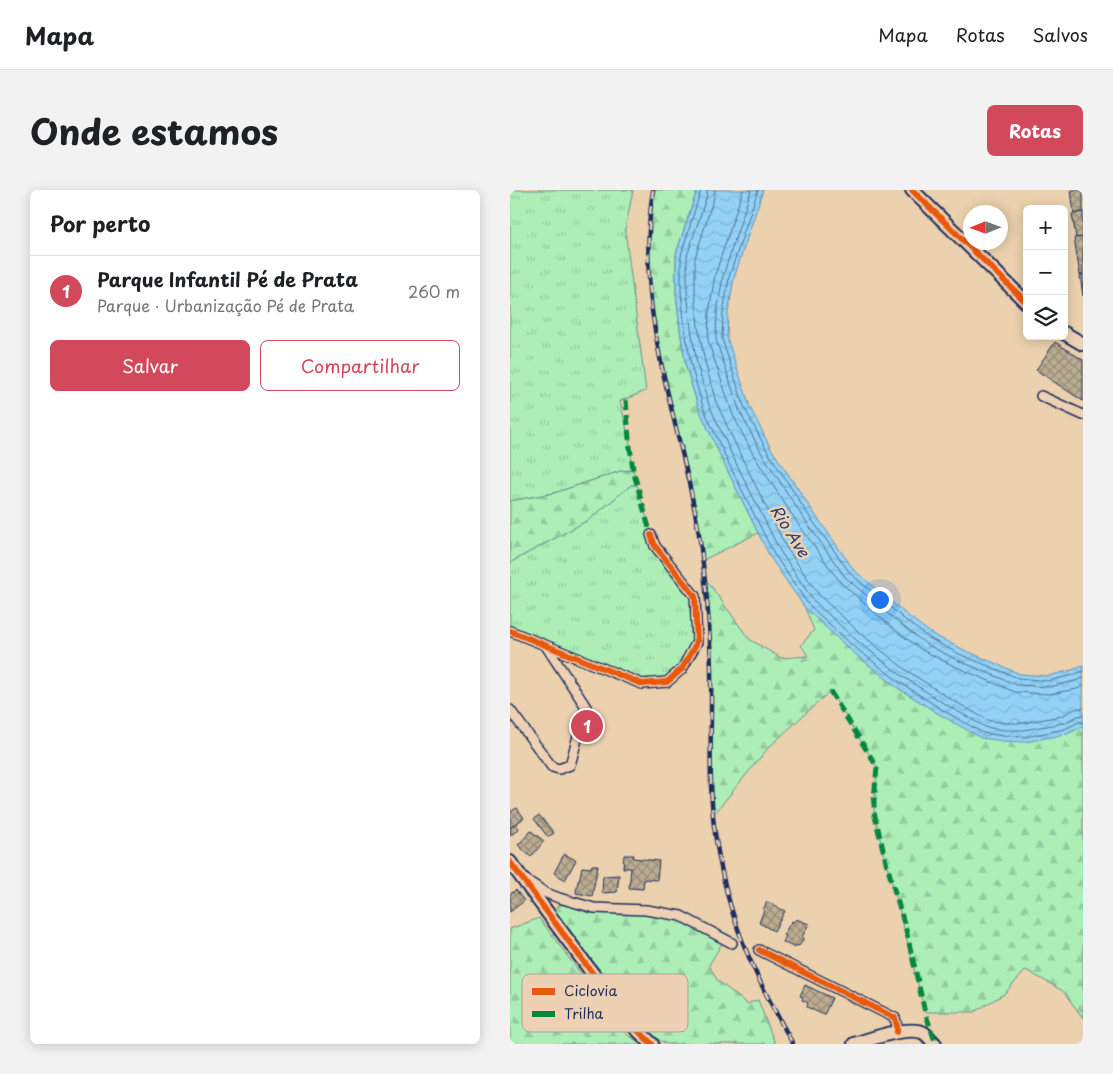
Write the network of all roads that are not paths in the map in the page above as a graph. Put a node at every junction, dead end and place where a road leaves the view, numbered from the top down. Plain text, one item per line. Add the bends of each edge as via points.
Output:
1 (912, 190) edge
2 (1023, 299) edge
3 (1068, 335) edge
4 (1083, 344) edge
5 (1041, 396) dead end
6 (1083, 415) edge
7 (651, 535) dead end
8 (510, 631) edge
9 (546, 646) junction
10 (576, 658) junction
11 (562, 671) junction
12 (510, 710) edge
13 (510, 862) edge
14 (520, 876) junction
15 (559, 898) junction
16 (546, 911) junction
17 (732, 943) dead end
18 (759, 950) dead end
19 (593, 974) edge
20 (640, 1032) edge
21 (897, 1032) junction
22 (652, 1044) edge
23 (854, 1044) edge
24 (935, 1044) edge

1 - 2 street
3 - 4 street
5 - 6 street
7 - 10 street via 655,546 695,596 697,642 682,669 667,682 642,684
8 - 9 street
9 - 10 street
9 - 11 street
10 - 11 street
11 - 12 street via 586,707 570,765 559,769 552,767
13 - 14 street
14 - 15 street
14 - 16 street
15 - 16 street via 550,902
15 - 17 street via 594,908 646,910 681,916
16 - 19 street
18 - 21 street via 895,1018
20 - 22 street
21 - 23 street
21 - 24 street via 914,1030

